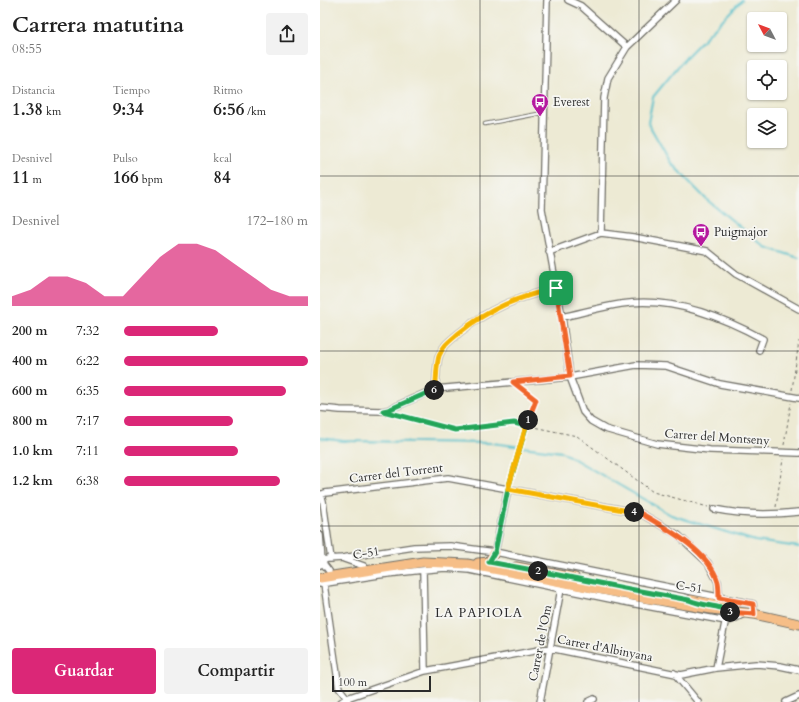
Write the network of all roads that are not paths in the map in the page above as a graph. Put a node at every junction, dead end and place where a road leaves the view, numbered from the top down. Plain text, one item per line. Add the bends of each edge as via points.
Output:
1 (547, 0) edge
2 (568, 0) edge
3 (676, 0) edge
4 (627, 47) junction
5 (544, 113) junction
6 (485, 124) dead end
7 (601, 233) junction
8 (549, 252) junction
9 (556, 288) junction
10 (799, 309) edge
11 (562, 317) junction
12 (759, 350) dead end
13 (570, 376) junction
14 (435, 389) junction
15 (799, 398) edge
16 (320, 408) edge
17 (799, 453) edge
18 (508, 489) junction
19 (322, 495) edge
20 (714, 509) road end
21 (799, 512) edge
22 (320, 534) edge
23 (495, 552) junction
24 (342, 558) junction
25 (331, 559) junction
26 (430, 562) junction
27 (489, 562) junction
28 (321, 564) edge
29 (396, 566) junction
30 (366, 568) junction
31 (423, 570) junction
32 (325, 572) edge
33 (406, 572) junction
34 (321, 582) edge
35 (561, 582) junction
36 (690, 595) junction
37 (716, 601) junction
38 (750, 614) junction
39 (727, 616) junction
40 (799, 624) edge
41 (550, 648) junction
42 (716, 668) junction
43 (799, 670) edge
44 (425, 671) junction
45 (674, 673) junction
46 (799, 696) edge
47 (594, 698) dead end
48 (347, 700) edge
49 (341, 702) edge
50 (540, 702) edge
51 (588, 702) edge
52 (698, 702) edge
53 (786, 702) edge

1 - 5 street, Carrer del Montseny
2 - 4 street via 581,6
3 - 4 street
4 - 7 street via 608,78 604,98
5 - 6 lane
5 - 8 street, Carrer del Montseny via 542,208
7 - 8 street
7 - 10 street via 707,251 736,274
8 - 9 street, Carrer del Montseny
9 - 11 street, Carrer del Montseny
9 - 14 street via 500,306 470,324 445,344 439,356
11 - 12 street via 622,304 653,302 693,309 738,326 763,339
11 - 13 street, Carrer del Montseny
13 - 14 street
13 - 15 street via 636,365 666,366 720,384
13 - 17 street, Carrer del Montseny via 583,412 591,421 605,429 657,444 710,450
14 - 16 street via 383,411
18 - 19 street, Carrer del Torrent via 448,478
18 - 23 street
18 - 37 street, Carrer del Torrent via 640,513 678,535 708,563 718,582
19 - 25 street
20 - 21 street via 732,513
22 - 28 street
23 - 24 street via 450,546 414,547
23 - 27 main road
23 - 36 street
24 - 25 street
24 - 30 street
25 - 28 street
26 - 27 main road via 439,559
26 - 29 main road, C-51
26 - 35 main road, C-51 via 467,564
27 - 30 main road, C-51 via 444,556 422,557
27 - 35 main road, C-51 via 519,568
28 - 32 street
29 - 30 main road, C-51
29 - 33 street
30 - 32 main road
30 - 34 main road, C-51
31 - 33 street
31 - 35 street via 470,570
31 - 44 street
33 - 34 street
34 - 48 street via 339,688
35 - 36 main road, C-51
35 - 39 main road, C-51
35 - 41 street, Carrer de l'Om
36 - 37 main road, C-51
36 - 39 main road via 698,604 723,608
37 - 38 main road, C-51
37 - 38 street via 753,604
38 - 39 main road, C-51
38 - 40 main road
39 - 42 street
41 - 44 street, Carrer d'Albinyana
41 - 45 street, Carrer d'Albinyana
41 - 50 street, Carrer de l'Om
42 - 43 street, Carrer d'Albinyana via 756,664
42 - 45 street, Carrer d'Albinyana via 681,675
44 - 48 street, Carrer d'Albinyana
45 - 52 street
46 - 53 street
47 - 51 street
48 - 49 street, Carrer d'Albinyana

